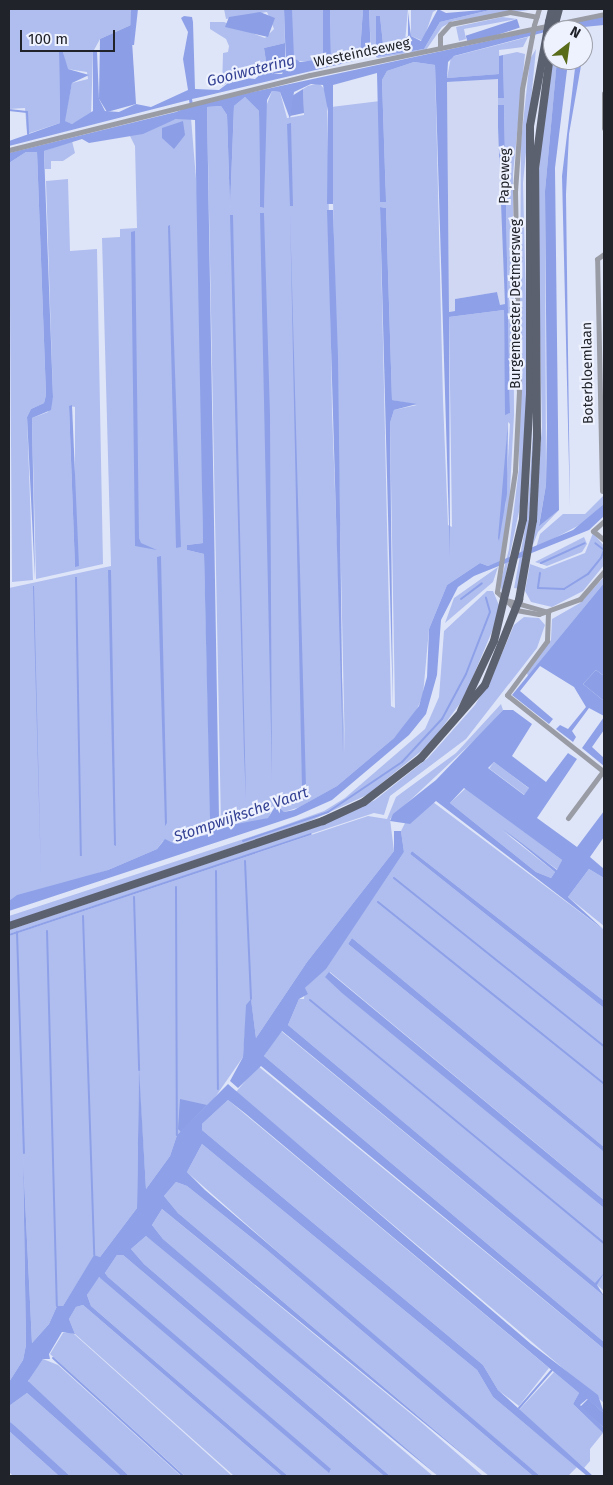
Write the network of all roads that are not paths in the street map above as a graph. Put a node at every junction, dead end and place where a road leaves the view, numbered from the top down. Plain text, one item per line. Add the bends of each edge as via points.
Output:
1 (539, 9) edge
2 (604, 14) edge
3 (537, 17) junction
4 (440, 48) junction
5 (543, 69) edge
6 (547, 70) edge
7 (604, 93) edge
8 (604, 128) edge
9 (9, 150) edge
10 (602, 255) edge
11 (602, 351) edge
12 (602, 491) dead end
13 (604, 521) edge
14 (604, 540) edge
15 (604, 571) edge
16 (506, 600) junction
17 (519, 600) junction
18 (516, 610) junction
19 (548, 612) junction
20 (458, 717) junction
21 (604, 771) edge
22 (568, 818) dead end
23 (9, 926) edge

1 - 3 street, Papeweg
2 - 4 street, Westeindseweg
3 - 4 street via 510,12 450,24 440,36
3 - 16 street, Papeweg, bridge via 518,140 519,391 512,511 497,592
4 - 9 street, Westeindseweg via 191,103
5 - 16 main road, Burgemeester Detmersweg via 529,134 528,435 517,554
6 - 17 main road, Burgemeester Detmersweg via 535,170 537,437 530,550
7 - 8 street
10 - 11 street, Boterbloemlaan
11 - 12 street, Boterbloemlaan
13 - 14 street via 593,530
15 - 19 street via 580,599
16 - 17 street
16 - 18 street
16 - 20 main road, Burgemeester Detmersweg via 486,660
17 - 18 main road, Burgemeester Detmersweg
17 - 19 street
18 - 19 street
18 - 20 main road, Burgemeester Detmersweg via 485,685
19 - 21 street via 547,641 507,695
20 - 23 main road via 407,771 344,812
21 - 22 street

